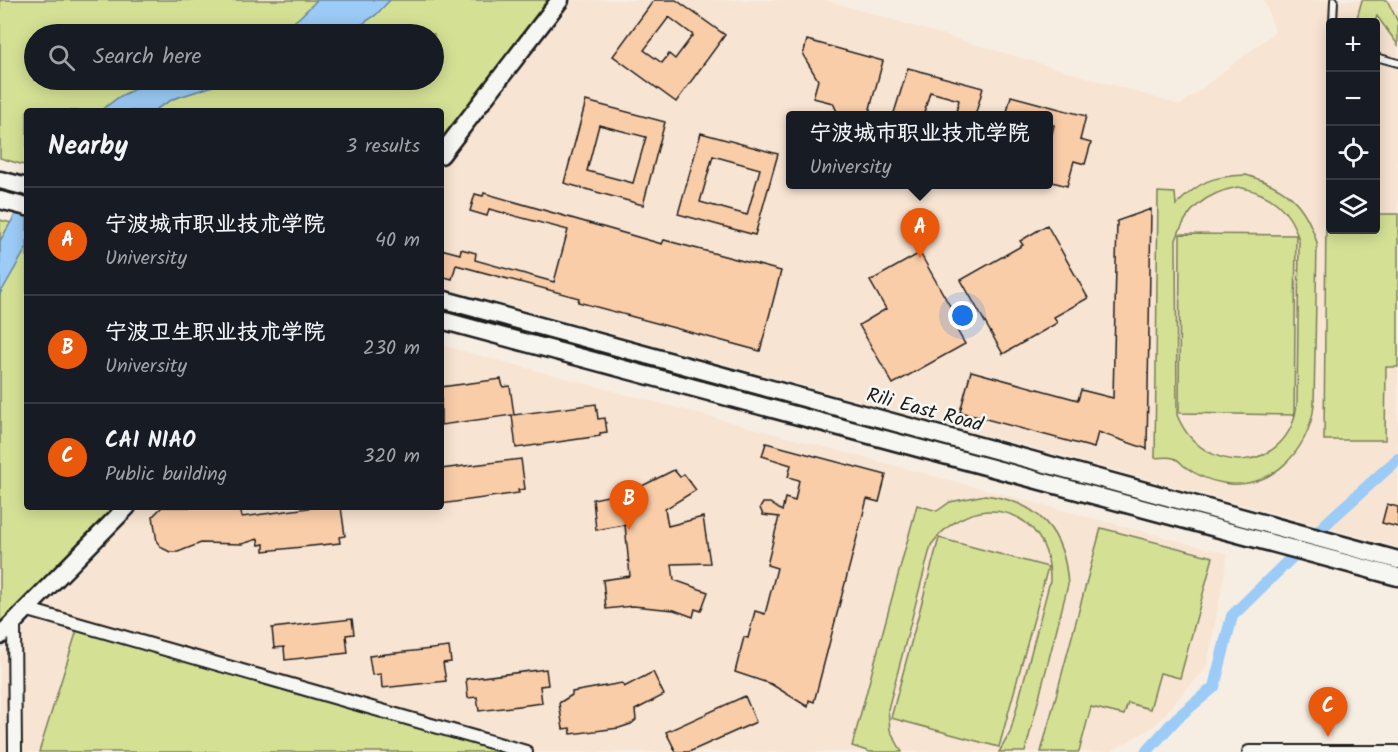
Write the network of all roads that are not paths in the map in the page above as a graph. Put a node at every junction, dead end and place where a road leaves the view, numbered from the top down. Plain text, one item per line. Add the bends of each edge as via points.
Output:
1 (560, 0) edge
2 (1334, 0) edge
3 (1333, 18) edge
4 (1380, 58) edge
5 (1398, 63) edge
6 (444, 151) edge
7 (4, 181) edge
8 (24, 187) edge
9 (1, 200) edge
10 (24, 206) edge
11 (444, 300) edge
12 (444, 321) edge
13 (124, 510) edge
14 (1283, 537) junction
15 (1398, 560) edge
16 (1398, 577) edge
17 (20, 615) junction
18 (0, 636) edge
19 (15, 752) edge
20 (526, 752) edge
21 (1249, 752) edge
22 (1398, 752) edge

1 - 6 main road
2 - 3 lane
4 - 5 lane
7 - 8 main road
9 - 10 main road
11 - 14 main road, Rili East Road
12 - 14 main road, Rili East Road
13 - 17 main road
14 - 15 main road, Rili East Road via 1333,542
14 - 16 main road, Rili East Road via 1320,555
17 - 18 main road
17 - 19 street
17 - 20 street
21 - 22 street

